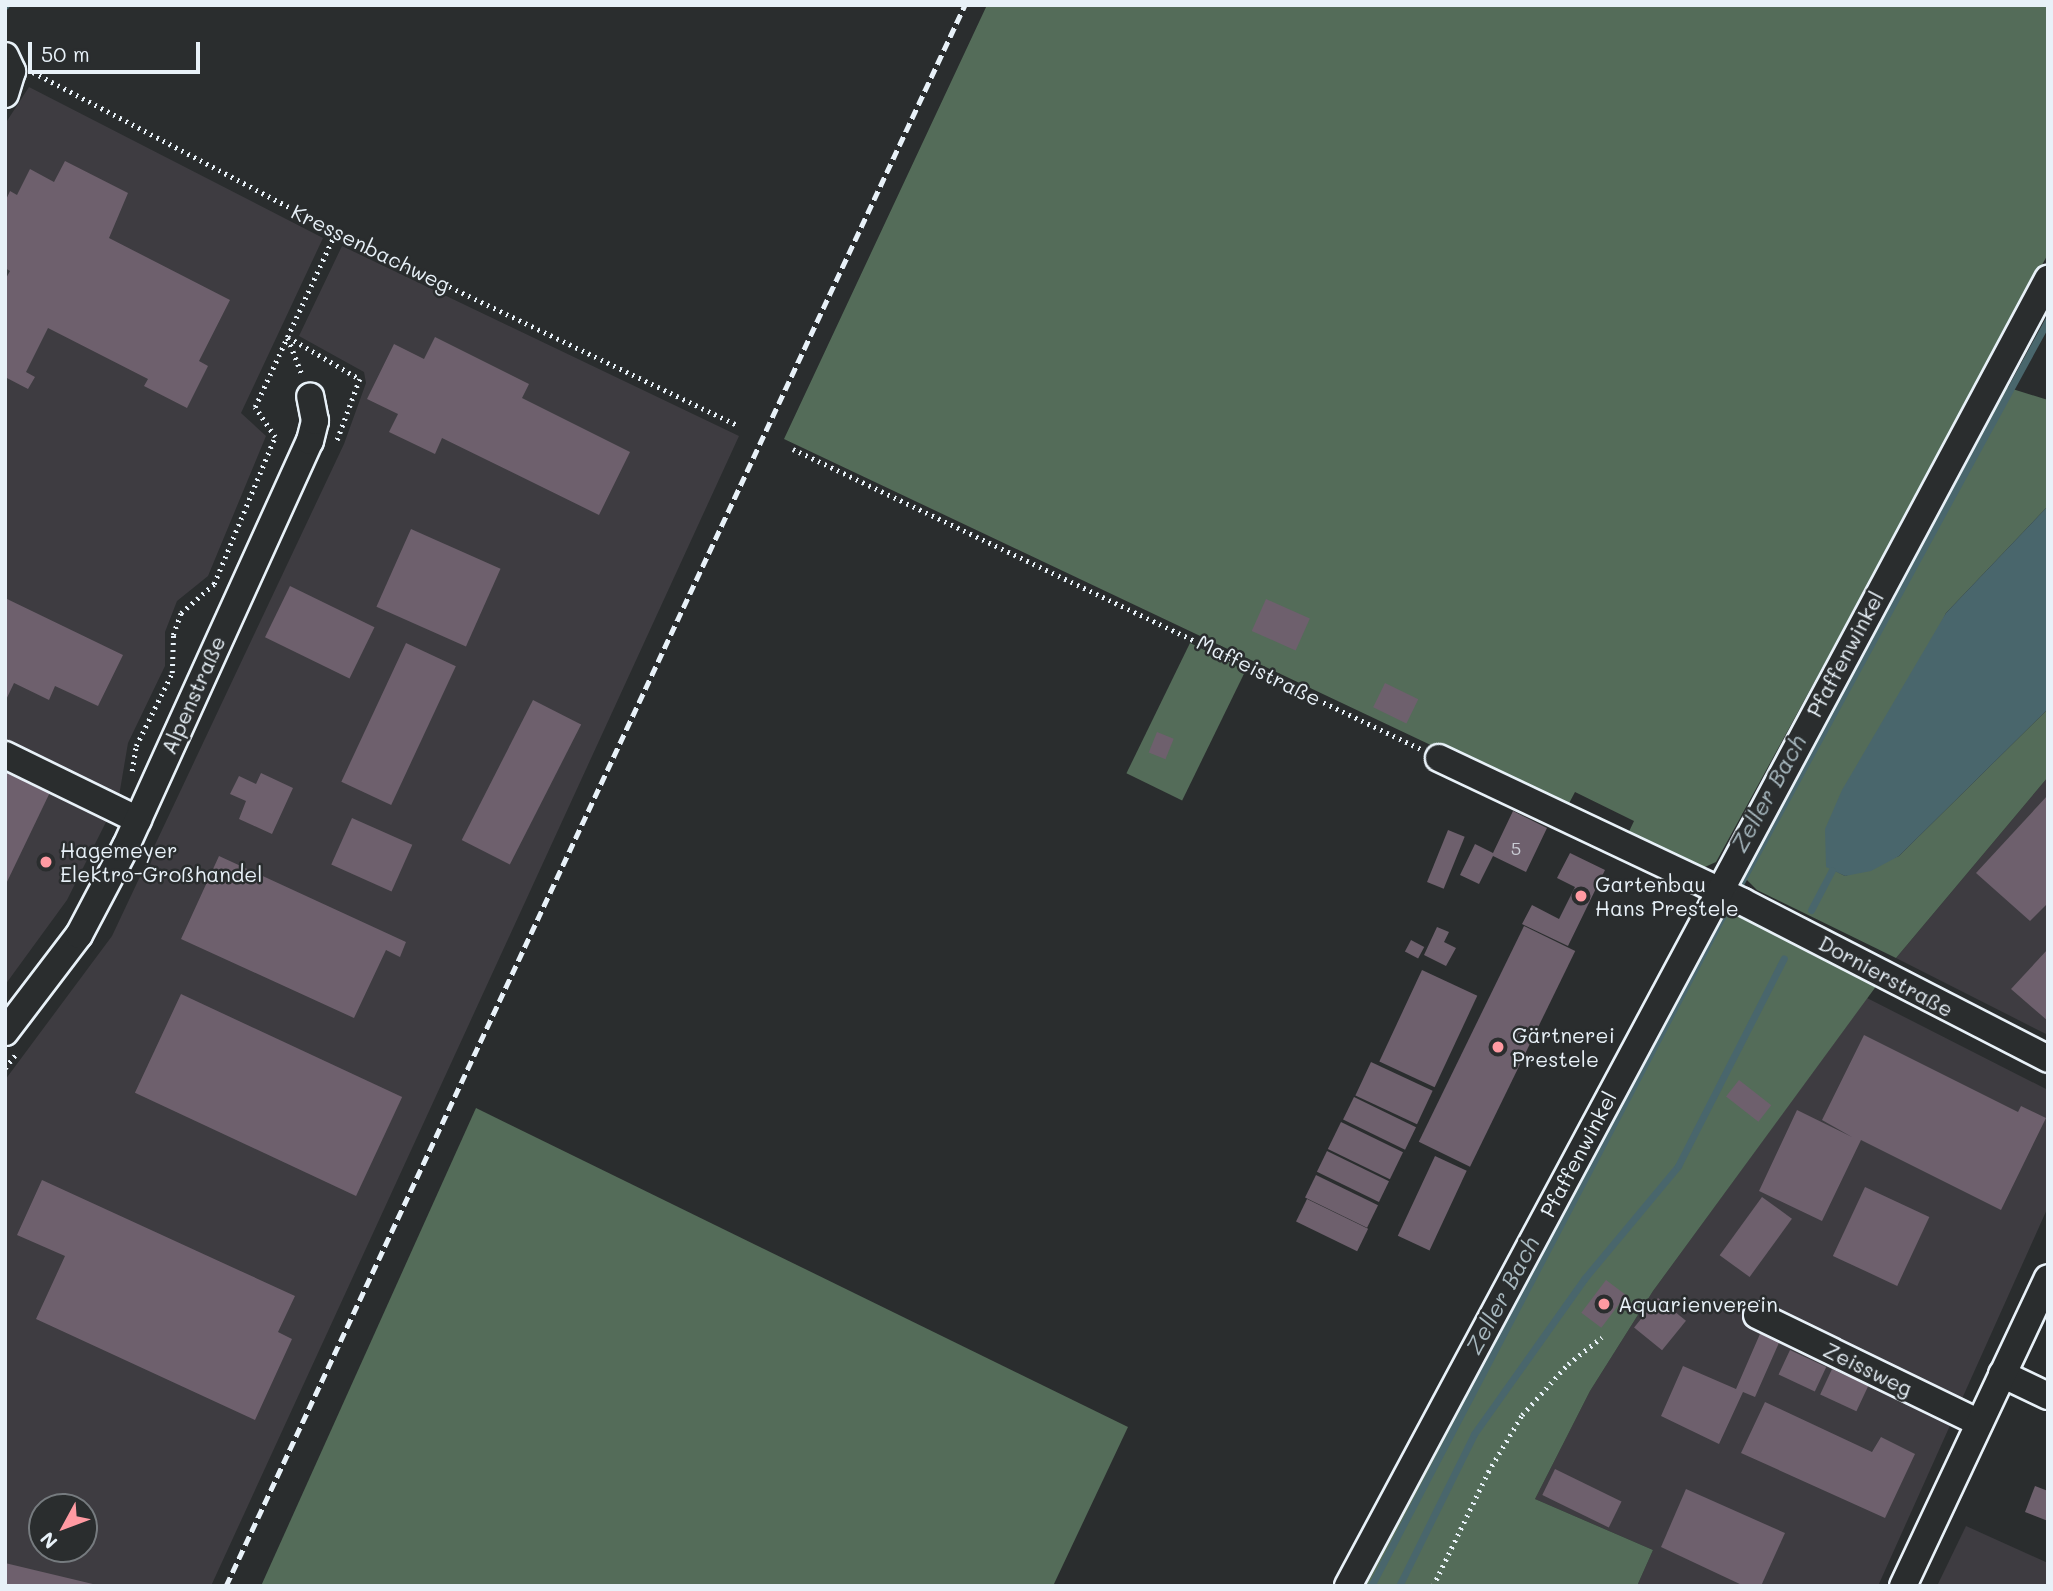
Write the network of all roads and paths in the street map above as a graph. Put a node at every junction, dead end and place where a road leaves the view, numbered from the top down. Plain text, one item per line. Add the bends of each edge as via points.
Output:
1 (7, 57) edge
2 (5, 94) edge
3 (336, 232) junction
4 (2048, 279) edge
5 (288, 337) junction
6 (310, 396) joint
7 (739, 426) dead end
8 (793, 449) dead end
9 (5, 755) edge
10 (1440, 758) joint
11 (130, 815) junction
12 (1728, 896) junction
13 (5, 1032) edge
14 (2048, 1059) edge
15 (2048, 1278) edge
16 (1757, 1315) dead end
17 (1602, 1337) dead end
18 (2002, 1374) junction
19 (2048, 1396) edge
20 (1979, 1423) junction
21 (1348, 1586) edge
22 (1433, 1586) edge
23 (1903, 1586) edge

1 - 2 street via 12,71
1 - 3 path, Kressenbachweg
3 - 5 path, Alpenstraße
3 - 7 path, Kressenbachweg
4 - 12 street, Pfaffenwinkel
5 - 6 path
5 - 11 path, Alpenstraße via 255,407 275,437 214,584 181,613 173,635 172,673 136,746
6 - 11 street, Alpenstraße via 315,421 310,441
8 - 10 path, Maffeistraße
9 - 11 street
10 - 12 street
11 - 13 street, Alpenstraße via 79,935
12 - 14 street, Dornierstraße
12 - 21 street, Pfaffenwinkel
15 - 18 street
16 - 20 street, Zeissweg
17 - 22 path via 1568,1364 1522,1415
18 - 19 street
18 - 20 street
20 - 23 street

